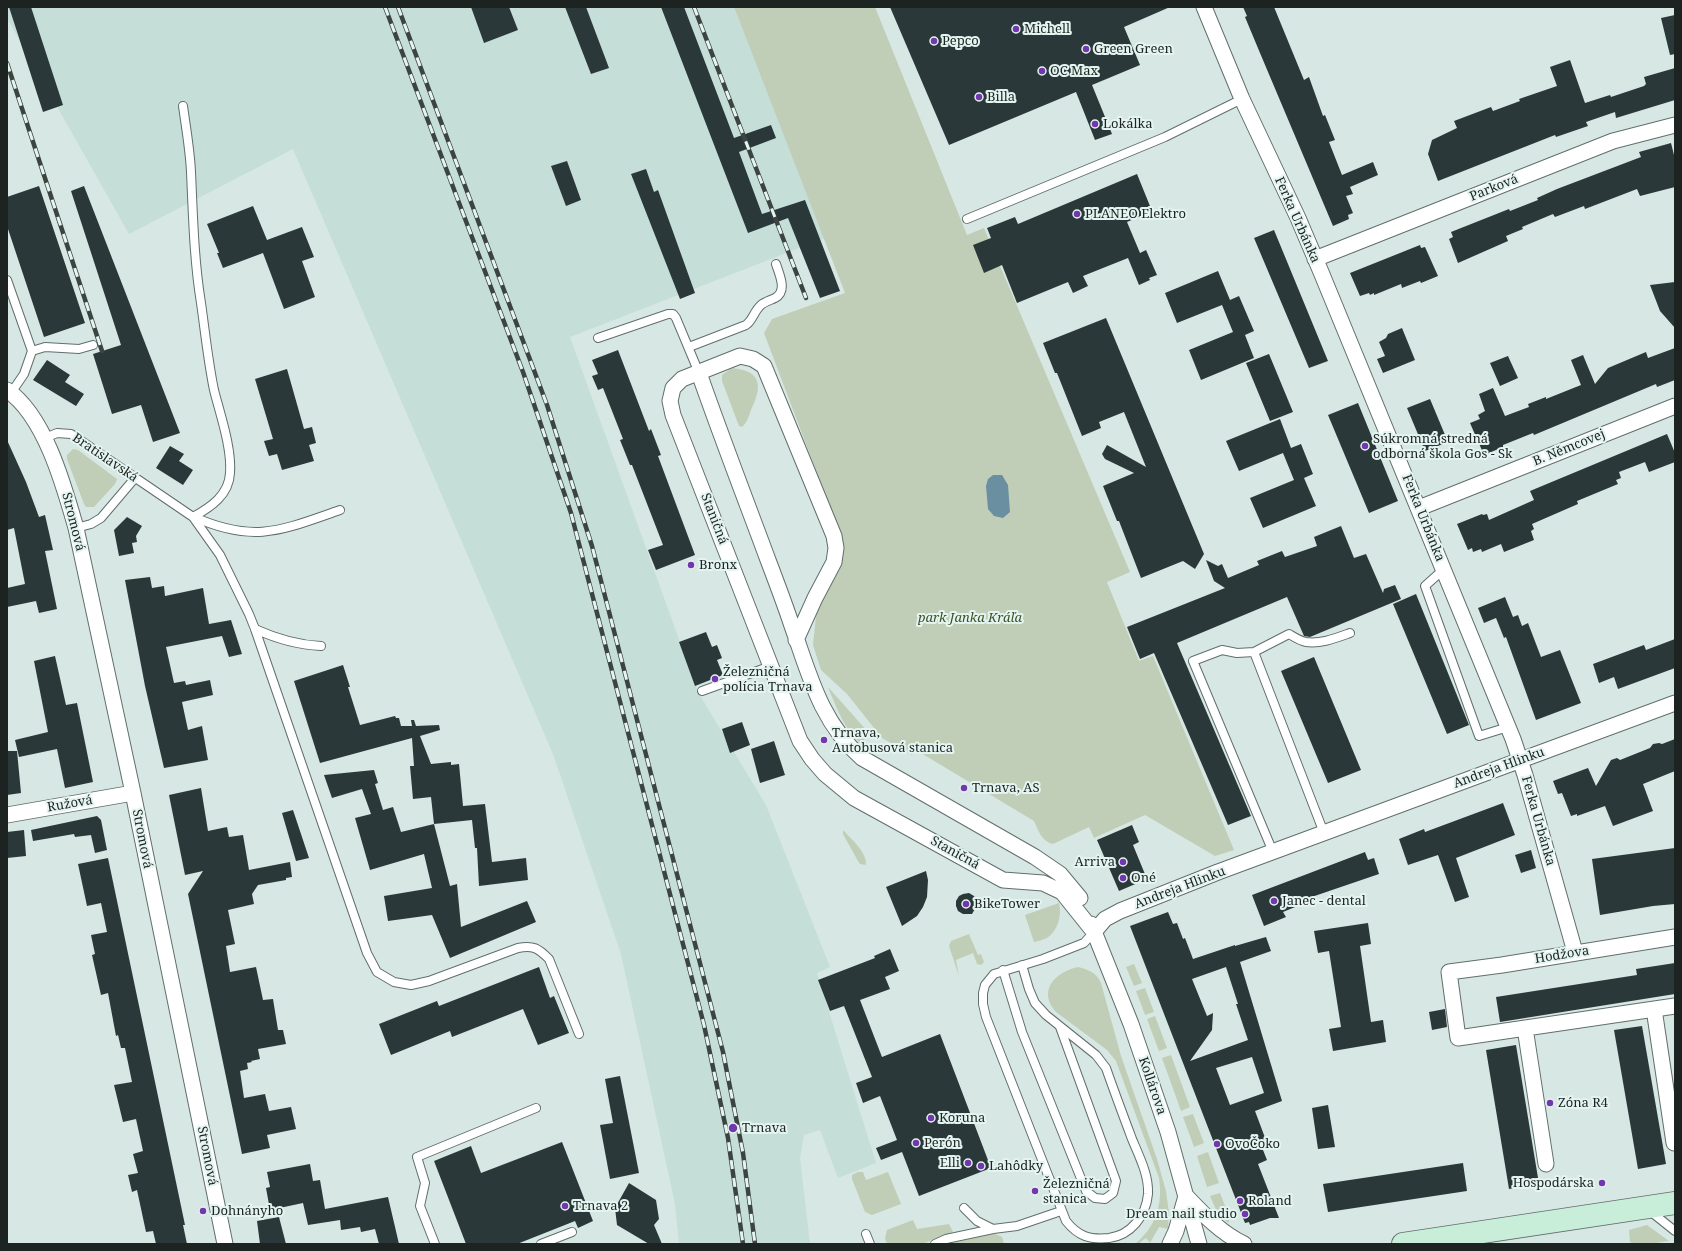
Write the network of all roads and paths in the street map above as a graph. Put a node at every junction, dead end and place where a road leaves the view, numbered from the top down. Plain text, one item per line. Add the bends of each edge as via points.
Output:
1 (1204, 7) edge
2 (1242, 100) junction
3 (183, 106) dead end
4 (1675, 125) edge
5 (967, 219) dead end
6 (1316, 259) junction
7 (776, 264) dead end
8 (7, 280) edge
9 (598, 338) dead end
10 (93, 345) dead end
11 (689, 347) junction
12 (32, 351) junction
13 (699, 373) junction
14 (9, 392) edge
15 (1675, 406) edge
16 (45, 438) junction
17 (135, 478) junction
18 (1419, 508) junction
19 (340, 510) dead end
20 (193, 517) junction
21 (76, 528) junction
22 (1444, 570) junction
23 (255, 629) junction
24 (1350, 633) dead end
25 (796, 640) junction
26 (321, 646) dead end
27 (1254, 652) junction
28 (771, 666) junction
29 (702, 691) dead end
30 (1675, 703) edge
31 (1508, 726) junction
32 (1521, 760) junction
33 (133, 793) junction
34 (7, 815) edge
35 (1324, 833) junction
36 (1273, 852) junction
37 (1094, 932) junction
38 (1675, 937) edge
39 (1575, 952) junction
40 (1022, 965) junction
41 (1003, 970) junction
42 (1675, 1006) edge
43 (1654, 1010) junction
44 (1059, 1026) junction
45 (1525, 1028) junction
46 (579, 1034) dead end
47 (536, 1108) dead end
48 (1674, 1143) dead end
49 (1546, 1164) dead end
50 (1186, 1196) junction
51 (1675, 1203) edge
52 (964, 1208) dead end
53 (1646, 1208) junction
54 (1061, 1211) junction
55 (993, 1229) junction
56 (1675, 1231) edge
57 (572, 1232) dead end
58 (866, 1234) dead end
59 (1415, 1243) edge
60 (225, 1244) edge
61 (434, 1244) edge
62 (541, 1244) edge
63 (870, 1244) edge
64 (935, 1244) edge
65 (1170, 1244) edge
66 (1199, 1244) edge
67 (1244, 1244) edge

1 - 2 street, Ferka Urbánka
2 - 5 lane via 1165,137
2 - 6 street, Ferka Urbánka
3 - 20 lane via 191,171 192,214 200,297 214,388 231,472 222,496 208,509
4 - 6 street, Parková via 1613,141
6 - 18 street, Ferka Urbánka
7 - 11 lane via 782,285 781,292 777,297 761,305 752,321 746,326
8 - 12 lane
9 - 11 lane via 673,314
10 - 12 lane via 79,349 45,347
11 - 13 lane
12 - 14 lane via 24,374
13 - 25 street
13 - 25 street, Staničná via 740,356 753,358 764,366 834,536 834,562
13 - 28 street, Staničná via 682,380 673,388 670,401 673,415
14 - 16 street via 30,413
15 - 18 street, B. Němcovej
16 - 17 lane, Bratislavská via 57,433 71,434
16 - 21 street, Stromová
17 - 20 lane, Bratislavská
17 - 21 lane via 101,518
18 - 22 street, Ferka Urbánka
19 - 20 lane via 280,530 256,533 215,527
20 - 23 lane, Bratislavská via 220,555
21 - 33 street, Stromová
22 - 31 street, Ferka Urbánka
22 - 31 lane via 1425,586 1479,736
23 - 26 lane via 274,638 300,645
23 - 46 lane, Bratislavská via 367,953 377,972 394,982 411,985 529,946 540,950 549,959
24 - 27 lane via 1320,642 1306,642 1288,634
25 - 37 street via 833,728 847,746 862,758 1035,857 1060,874 1077,894
27 - 35 lane
27 - 36 lane via 1222,650 1193,661
28 - 29 lane
28 - 37 street, Staničná via 800,741 825,774 854,798 1003,880 1043,883 1062,892
30 - 32 street, Andreja Hlinku
31 - 32 street, Ferka Urbánka
32 - 35 street, Andreja Hlinku
32 - 39 street, Ferka Urbánka
33 - 34 street, Ružová
33 - 60 street, Stromová
35 - 36 street, Andreja Hlinku
36 - 37 street, Andreja Hlinku via 1120,911 1105,919
37 - 40 lane via 1084,943
37 - 50 street, Kollárova via 1136,1039 1168,1132
38 - 39 street, Hodžova
39 - 45 street, Hodžova via 1449,972 1458,1038
40 - 41 lane
40 - 44 lane via 1035,1003
41 - 44 lane via 1022,1032 1086,1191 1095,1198 1105,1199 1113,1193 1116,1181
41 - 54 lane via 994,974 985,985 983,1004 986,1017
42 - 43 street
43 - 45 street
43 - 48 street
44 - 54 lane via 1096,1055 1106,1068 1146,1174 1148,1193 1145,1210 1136,1224 1127,1232 1114,1237 1099,1239 1074,1231
45 - 49 street
47 - 61 lane via 417,1157 425,1183 420,1206
50 - 65 street
50 - 66 street, Kollárova
50 - 67 street via 1213,1224
51 - 53 street
52 - 55 lane via 976,1221
53 - 56 lane
53 - 59 street
54 - 55 lane via 1017,1226
55 - 64 lane via 946,1239
57 - 62 lane
58 - 63 lane

